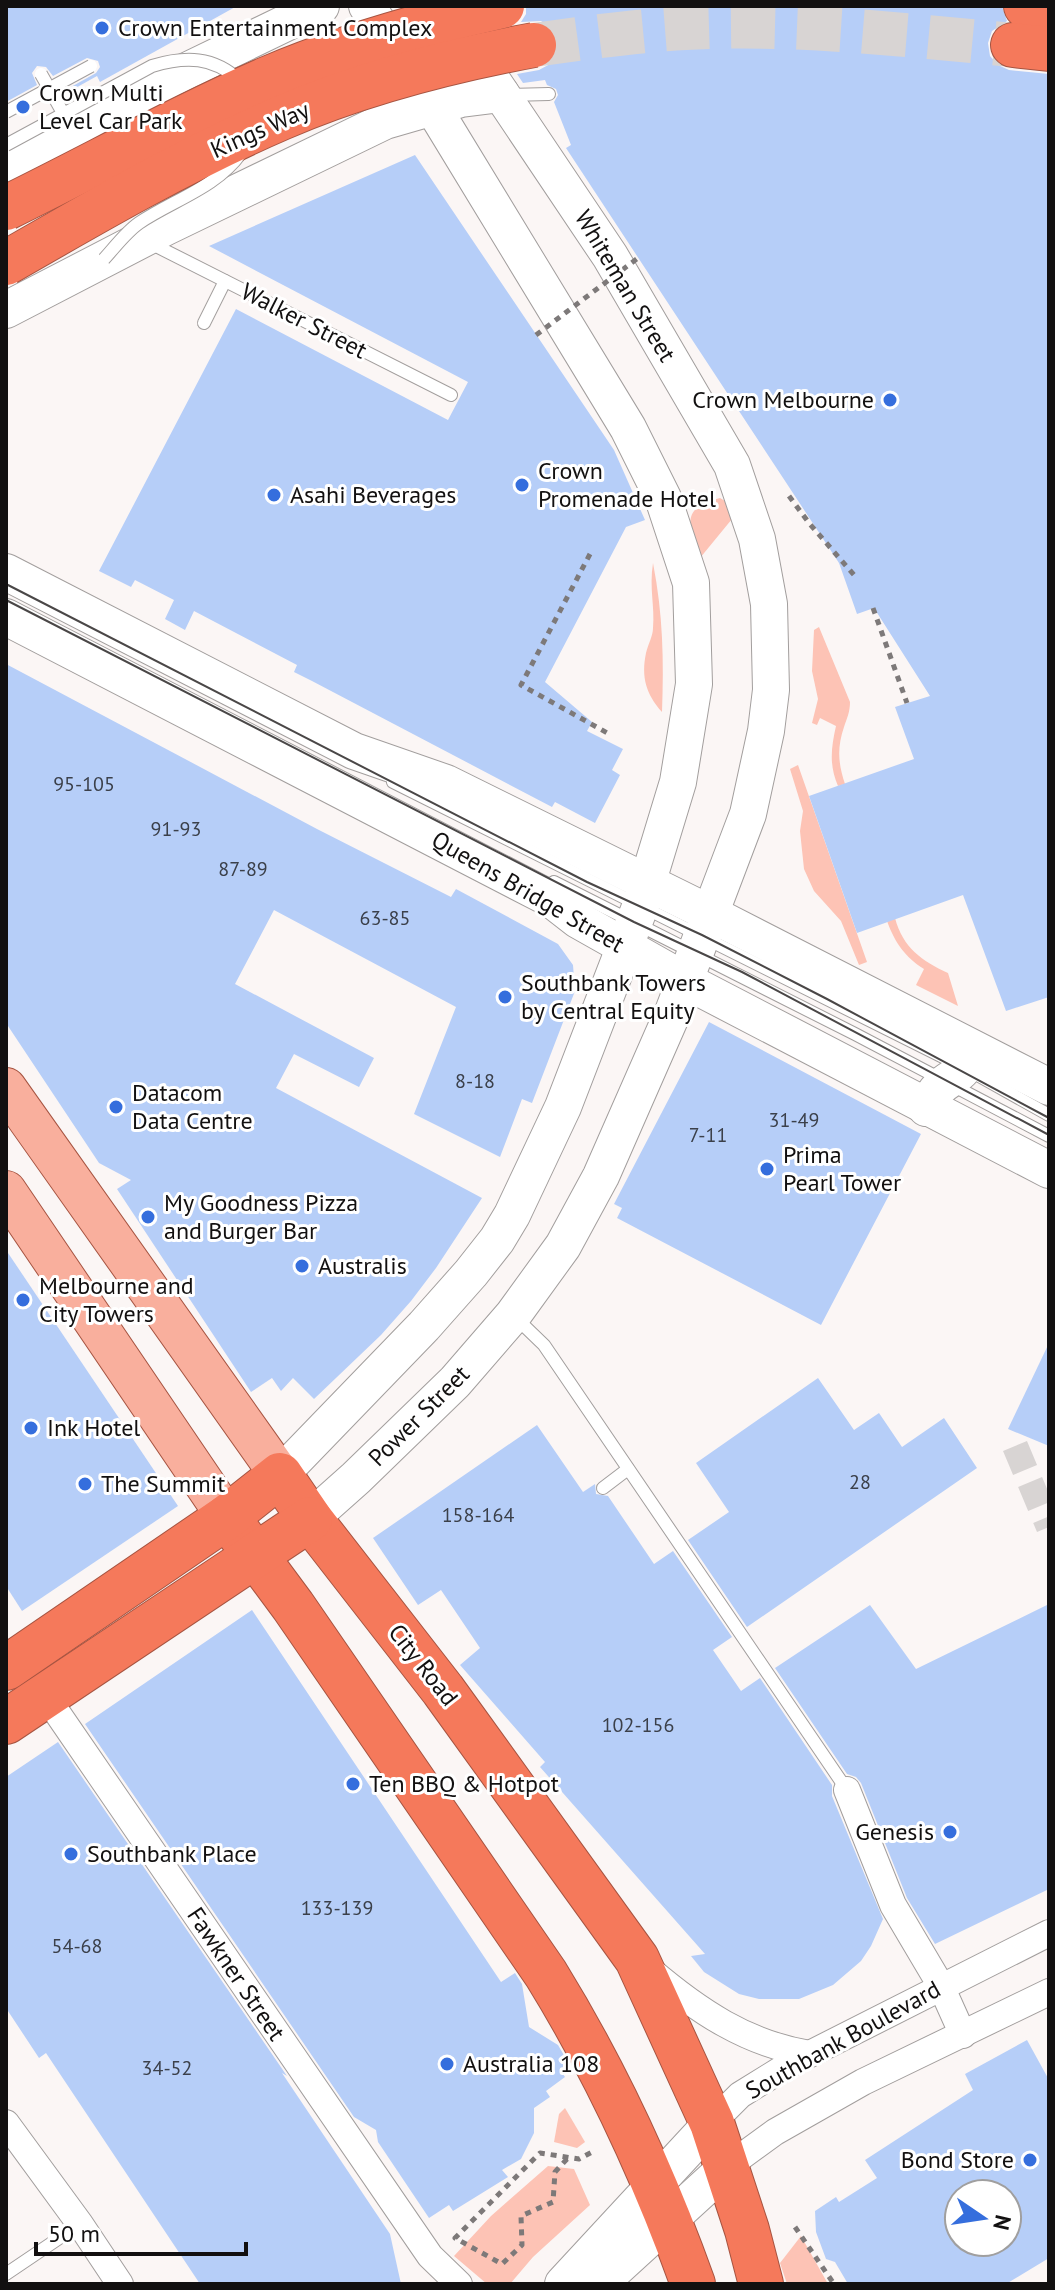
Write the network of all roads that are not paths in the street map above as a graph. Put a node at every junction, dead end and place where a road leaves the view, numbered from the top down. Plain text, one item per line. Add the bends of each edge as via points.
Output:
1 (321, 6) edge
2 (367, 6) edge
3 (443, 6) edge
4 (502, 6) edge
5 (1049, 9) edge
6 (1030, 33) edge
7 (534, 45) tunnel mouth
8 (91, 66) dead end
9 (41, 74) dead end
10 (501, 94) junction
11 (549, 94) dead end
12 (432, 106) junction
13 (6, 112) edge
14 (63, 113) junction
15 (6, 145) edge
16 (6, 170) edge
17 (6, 208) edge
18 (158, 247) dead end
19 (104, 259) junction
20 (6, 263) edge
21 (225, 281) junction
22 (6, 310) edge
23 (204, 323) dead end
24 (451, 395) dead end
25 (6, 572) edge
26 (6, 582) edge
27 (6, 602) edge
28 (6, 617) edge
29 (106, 654) dead end
30 (544, 877) dead end
31 (636, 914) junction
32 (698, 946) junction
33 (953, 1077) junction
34 (1049, 1087) edge
35 (6, 1088) edge
36 (1049, 1115) edge
37 (1049, 1136) edge
38 (1049, 1170) edge
39 (6, 1191) edge
40 (513, 1315) junction
41 (628, 1469) junction
42 (280, 1475) junction
43 (603, 1488) dead end
44 (227, 1517) junction
45 (310, 1519) junction
46 (256, 1557) junction
47 (13, 1659) edge
48 (45, 1695) junction
49 (6, 1722) edge
50 (847, 1790) joint
51 (1049, 1933) edge
52 (637, 1959) junction
53 (941, 1986) junction
54 (1049, 1992) edge
55 (963, 2035) junction
56 (810, 2054) junction
57 (6, 2123) edge
58 (712, 2123) junction
59 (727, 2167) junction
60 (663, 2202) junction
61 (80, 2224) junction
62 (6, 2274) edge
63 (120, 2284) edge
64 (459, 2284) edge
65 (563, 2284) edge
66 (599, 2284) edge
67 (693, 2284) edge
68 (761, 2284) edge

1 - 16 street via 172,78
2 - 12 street
3 - 10 street, Whiteman Street
4 - 17 highway, Kings Way, bridge via 401,31 272,77
5 - 6 highway
7 - 20 highway, Kings Way, bridge via 437,66 283,117 120,196
8 - 13 lane, bridge
9 - 14 lane, bridge
10 - 11 lane
10 - 12 street, Kings Way
10 - 32 street, Whiteman Street via 610,256 732,465 757,539 769,604 771,690 766,731 752,801
12 - 19 street, Kings Way via 396,116
12 - 31 street via 628,428 663,498 691,583 692,699 678,782
14 - 15 lane, bridge
14 - 19 lane, bridge via 152,66 180,59 203,60 227,70 245,86 253,111 245,145 227,170 136,225
18 - 21 lane, Walker Street
19 - 22 street, Kings Way
21 - 23 lane
21 - 24 lane, Walker Street
25 - 31 street, Queens Bridge Street via 354,751 446,783
26 - 31 lane, Queens Bridge Street
27 - 29 lane
28 - 31 street, Queens Bridge Street via 551,899 578,920
30 - 31 lane, Queens Bridge Street
31 - 32 street, Queens Bridge Street
31 - 32 street, Queens Bridge Street
31 - 42 street via 563,1107 497,1240 424,1326
32 - 33 street, Queens Bridge Street
32 - 33 street, Queens Bridge Street
32 - 40 street, Power Street via 601,1176 563,1246
33 - 34 street, Queens Bridge Street
33 - 36 lane, Queens Bridge Street
33 - 37 lane, Queens Bridge Street
33 - 38 street, Queens Bridge Street
35 - 42 main road, City Road
39 - 44 main road
40 - 41 lane via 544,1345
40 - 45 street, Power Street via 455,1382
41 - 43 lane
41 - 50 lane
42 - 44 highway
42 - 45 highway, City Road
44 - 46 highway
44 - 47 highway
45 - 46 highway, Power Street
45 - 52 highway, City Road via 443,1690
46 - 48 highway, Power Street
46 - 60 highway via 546,1974 596,2058
47 - 48 highway, Fawkner Street
48 - 49 highway, Power Street
48 - 64 street, Fawkner Street via 430,2256
50 - 53 street via 893,1905
51 - 53 street, Southbank Boulevard
52 - 56 street via 695,2007 731,2028 769,2045
52 - 58 highway, City Road
53 - 55 street
53 - 56 street, Southbank Boulevard
54 - 55 street, Southbank Boulevard
55 - 59 street, Southbank Boulevard via 863,2082 775,2132
56 - 58 street, Southbank Boulevard via 740,2095
57 - 61 street
58 - 59 highway, City Road
58 - 60 street, Southbank Boulevard
59 - 60 street, Southbank Boulevard
59 - 68 highway, City Road
60 - 65 street, Southbank Boulevard
60 - 66 street, Southbank Boulevard
60 - 67 highway
61 - 62 lane
61 - 63 street

